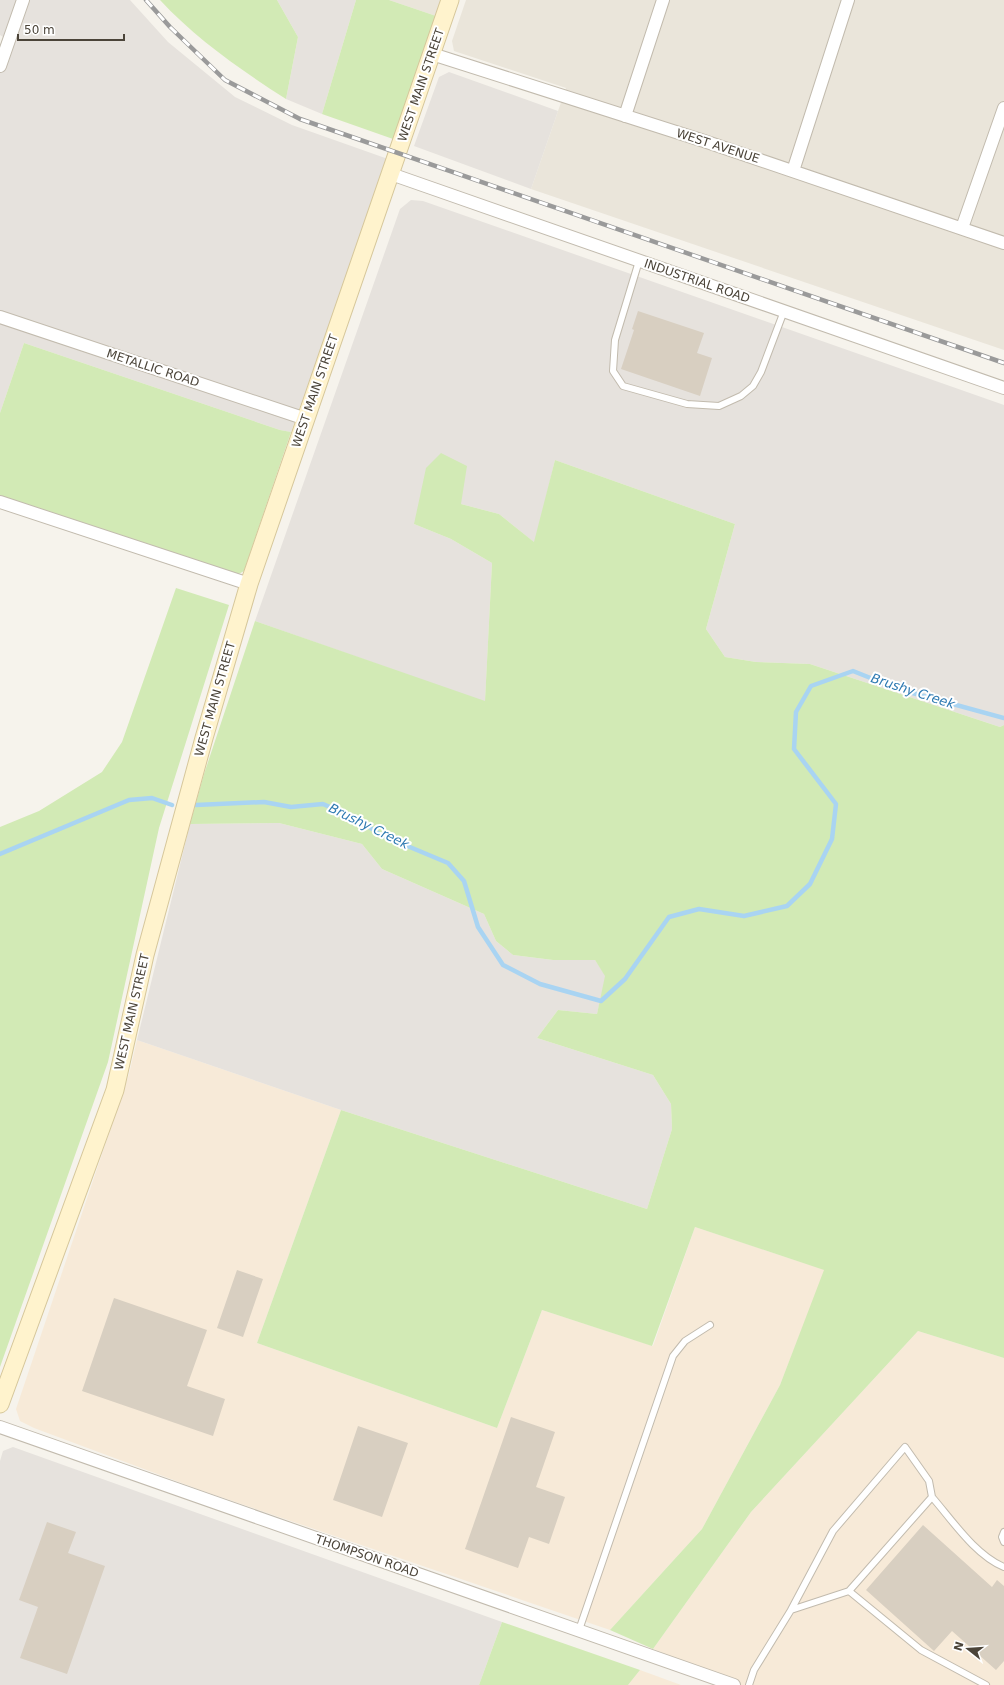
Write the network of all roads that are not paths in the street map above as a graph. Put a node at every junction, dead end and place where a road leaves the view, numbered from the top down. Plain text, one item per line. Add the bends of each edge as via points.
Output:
1 (23, 0) edge
2 (450, 0) edge
3 (663, 0) edge
4 (848, 0) edge
5 (432, 54) junction
6 (0, 66) edge
7 (1004, 108) edge
8 (625, 116) junction
9 (793, 171) junction
10 (390, 174) junction
11 (962, 228) junction
12 (1004, 243) edge
13 (639, 261) junction
14 (784, 311) junction
15 (0, 317) edge
16 (1004, 388) edge
17 (306, 419) junction
18 (0, 502) edge
19 (249, 584) junction
20 (710, 1325) dead end
21 (0, 1404) edge
22 (0, 1426) edge
23 (932, 1497) junction
24 (1004, 1532) edge
25 (1004, 1542) edge
26 (1004, 1567) edge
27 (849, 1591) junction
28 (791, 1610) junction
29 (579, 1630) junction
30 (734, 1685) edge
31 (749, 1685) edge
32 (986, 1685) edge

1 - 6 street
2 - 5 main road, WEST MAIN STREET
3 - 8 street
4 - 9 street
5 - 8 street, WEST AVENUE
5 - 10 main road, WEST MAIN STREET
7 - 11 street
8 - 9 street, WEST AVENUE
9 - 11 street, WEST AVENUE
10 - 13 street, INDUSTRIAL ROAD
10 - 17 main road, WEST MAIN STREET
11 - 12 street, WEST AVENUE
13 - 14 street, INDUSTRIAL ROAD
13 - 14 lane via 615,340 613,371 623,386 687,404 720,406 741,396 753,386 761,372
14 - 16 street, INDUSTRIAL ROAD
15 - 17 street, METALLIC ROAD
17 - 19 main road, WEST MAIN STREET
18 - 19 street
19 - 21 main road, WEST MAIN STREET via 153,925 115,1090
20 - 29 lane via 685,1341 673,1356
22 - 29 street, THOMPSON ROAD
23 - 26 lane via 978,1551
23 - 27 lane
23 - 28 lane via 929,1481 905,1447 833,1531
24 - 25 lane
27 - 28 lane
27 - 32 lane via 921,1650
28 - 31 lane via 754,1670
29 - 30 street, THOMPSON ROAD

